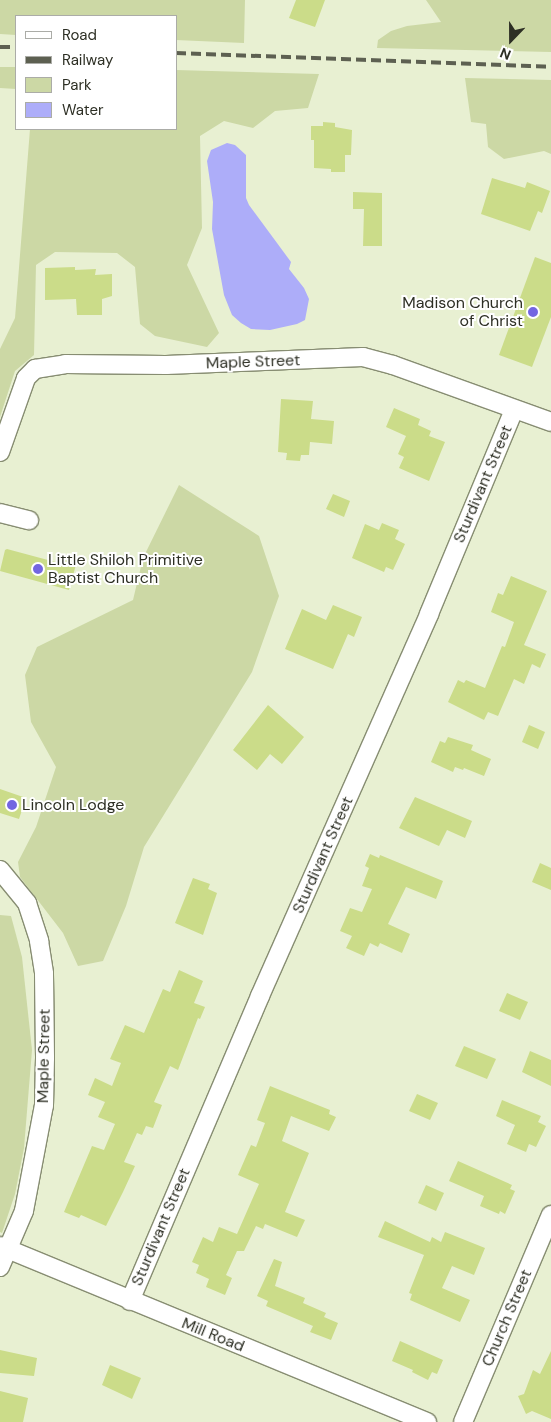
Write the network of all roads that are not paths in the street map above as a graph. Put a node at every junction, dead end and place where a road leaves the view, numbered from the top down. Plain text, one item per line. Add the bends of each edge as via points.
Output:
1 (514, 410) junction
2 (551, 422) edge
3 (0, 452) edge
4 (0, 513) edge
5 (30, 520) dead end
6 (0, 870) edge
7 (551, 1215) edge
8 (4, 1248) edge
9 (0, 1267) edge
10 (130, 1301) junction
11 (427, 1422) edge
12 (464, 1422) edge

1 - 2 street, Maple Street
1 - 3 street, Maple Street via 363,357 166,365 65,364 35,369 26,378
1 - 10 street, Sturdivant Street via 426,622 260,996
4 - 5 street
6 - 8 street, Maple Street via 27,903 40,940 44,974 44,1105 24,1211
7 - 12 street, Church Street
8 - 9 street, Maple Street
8 - 10 street, Mill Road
10 - 11 street, Mill Road

